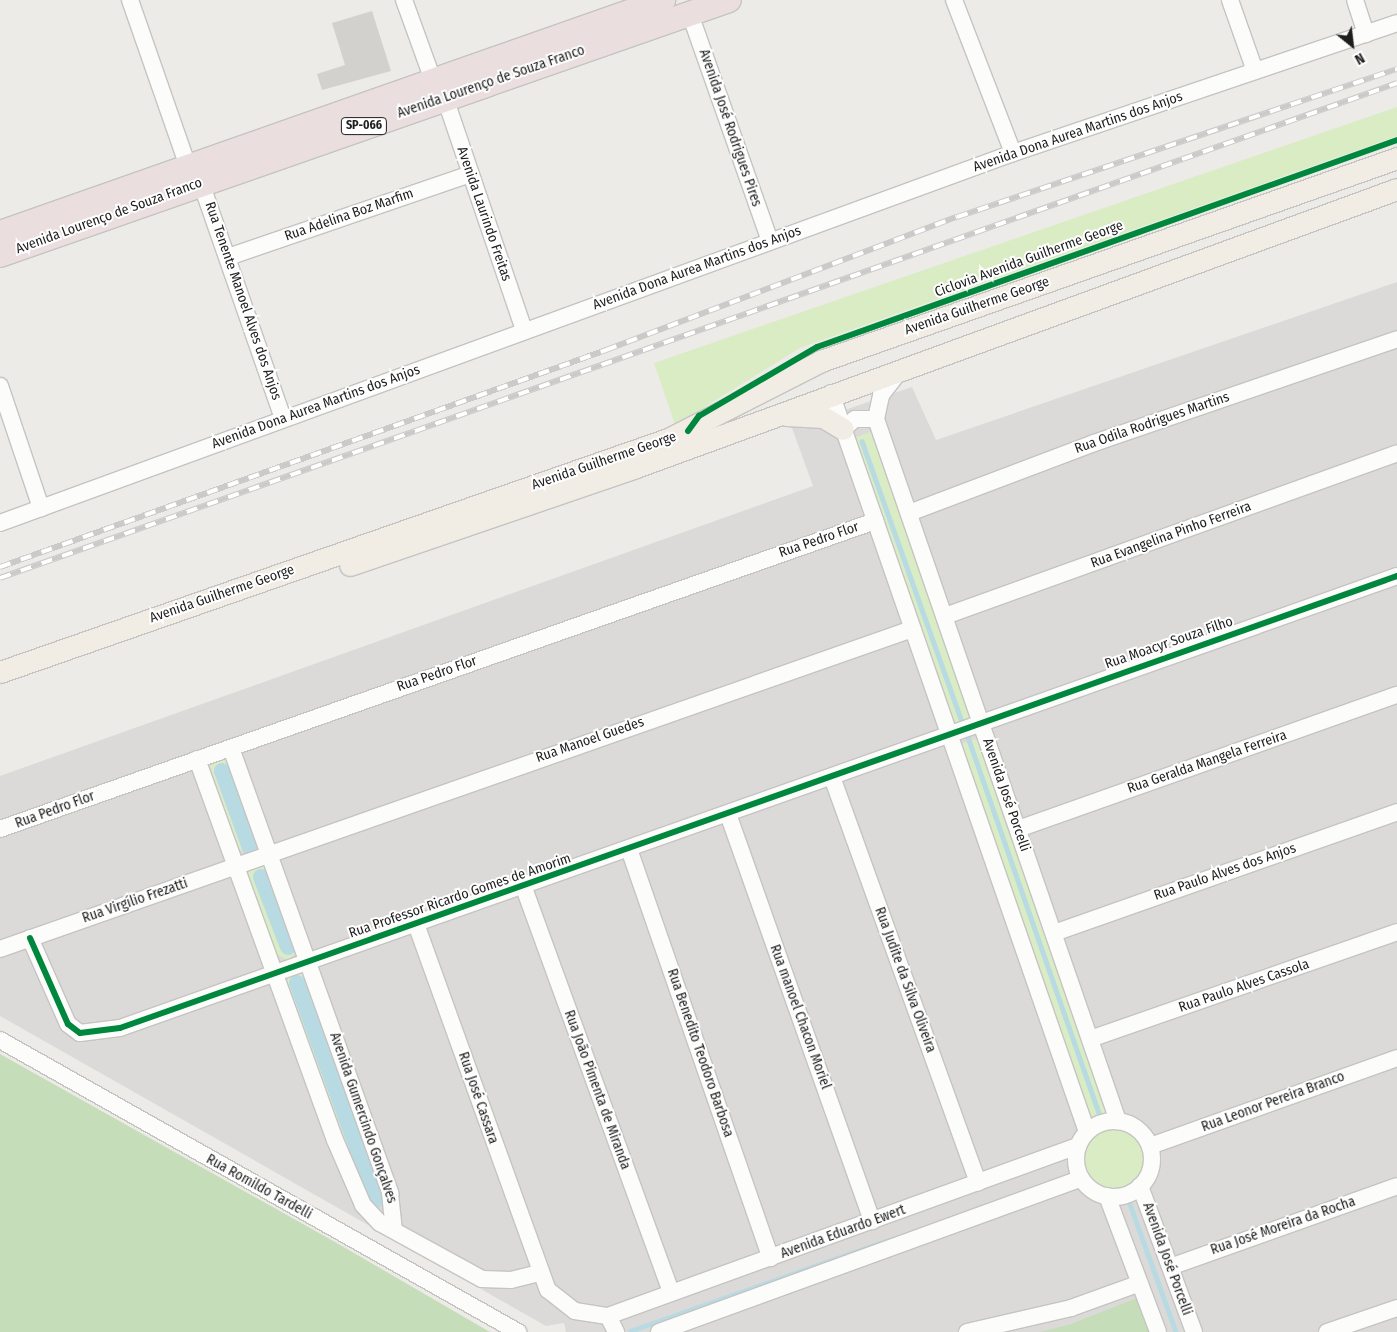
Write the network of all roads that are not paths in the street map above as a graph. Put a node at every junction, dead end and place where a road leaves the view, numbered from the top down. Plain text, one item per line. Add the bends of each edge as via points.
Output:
1 (130, 0) edge
2 (404, 0) edge
3 (663, 0) edge
4 (729, 0) edge
5 (954, 0) edge
6 (1230, 0) edge
7 (1355, 0) edge
8 (690, 14) junction
9 (1397, 23) edge
10 (1366, 34) junction
11 (1255, 71) junction
12 (439, 89) junction
13 (1013, 153) junction
14 (1397, 158) edge
15 (470, 174) junction
16 (195, 175) junction
17 (1397, 189) edge
18 (0, 233) edge
19 (770, 241) junction
20 (0, 255) edge
21 (228, 257) junction
22 (524, 330) junction
23 (891, 336) junction
24 (1397, 339) edge
25 (903, 368) junction
26 (0, 386) edge
27 (831, 393) junction
28 (771, 417) junction
29 (284, 419) junction
30 (876, 419) junction
31 (843, 428) junction
32 (1397, 454) edge
33 (41, 508) junction
34 (909, 513) junction
35 (875, 521) junction
36 (0, 523) edge
37 (1397, 576) edge
38 (945, 616) junction
39 (912, 629) junction
40 (0, 672) edge
41 (0, 685) edge
42 (1397, 695) edge
43 (981, 722) junction
44 (949, 734) junction
45 (231, 748) junction
46 (198, 760) junction
47 (832, 777) junction
48 (1397, 812) edge
49 (728, 814) junction
50 (0, 829) edge
51 (1018, 829) junction
52 (629, 849) junction
53 (269, 853) junction
54 (237, 865) junction
55 (524, 888) junction
56 (416, 924) junction
57 (1397, 932) edge
58 (1054, 933) junction
59 (30, 938) junction
60 (0, 949) edge
61 (308, 962) junction
62 (275, 974) junction
63 (1090, 1039) junction
64 (0, 1040) edge
65 (1397, 1058) edge
66 (1118, 1121) junction
67 (1083, 1139) junction
68 (1150, 1146) junction
69 (1081, 1178) junction
70 (978, 1183) junction
71 (1140, 1186) junction
72 (1397, 1186) edge
73 (1107, 1196) junction
74 (872, 1221) junction
75 (394, 1230) junction
76 (771, 1258) junction
77 (1170, 1266) junction
78 (540, 1272) junction
79 (1140, 1283) junction
80 (670, 1292) junction
81 (1397, 1308) edge
82 (608, 1316) junction
83 (518, 1332) edge
84 (616, 1332) edge
85 (659, 1332) edge
86 (967, 1332) edge
87 (1158, 1332) edge
88 (1194, 1332) edge
89 (1327, 1332) edge

1 - 16 street, Rua Tenente Manoel Alves dos Anjos
2 - 12 street, Avenida Laurindo Freitas
3 - 12 highway, Avenida Lourenço de Souza Franco / SP-066
4 - 8 highway, Avenida Lourenço de Souza Franco / SP-066
5 - 13 street
6 - 11 street
7 - 10 street
8 - 12 highway, Avenida Lourenço de Souza Franco / SP-066
8 - 19 street, Avenida José Rodrigues Pires
9 - 10 street, Avenida Dona Aurea Martins dos Anjos
10 - 11 street, Avenida Dona Aurea Martins dos Anjos
11 - 13 street, Avenida Dona Aurea Martins dos Anjos
12 - 15 street, Avenida Laurindo Freitas
12 - 16 highway, Avenida Lourenço de Souza Franco / SP-066
13 - 19 street, Avenida Dona Aurea Martins dos Anjos
14 - 23 main road, Avenida Guilherme George
15 - 21 street, Rua Adelina Boz Marfim
15 - 22 street, Avenida Laurindo Freitas
16 - 18 highway, Avenida Lourenço de Souza Franco / SP-066
16 - 20 highway, Avenida Lourenço de Souza Franco / SP-066
16 - 21 street, Rua Tenente Manoel Alves dos Anjos
17 - 25 main road, Avenida Guilherme George
19 - 22 street, Avenida Dona Aurea Martins dos Anjos
21 - 29 street, Rua Tenente Manoel Alves dos Anjos
22 - 29 street, Avenida Dona Aurea Martins dos Anjos
23 - 27 main road via 829,367 824,376
23 - 40 main road, Avenida Guilherme George via 821,361 668,439
24 - 34 street, Rua Odila Rodrigues Martins via 1094,443
25 - 27 main road, Avenida Guilherme George
25 - 30 street via 881,395
26 - 33 street
27 - 28 main road, Avenida Guilherme George
27 - 31 street
28 - 31 main road via 823,417
28 - 41 main road, Avenida Guilherme George
29 - 33 street, Avenida Dona Aurea Martins dos Anjos
30 - 31 street via 855,419
30 - 34 street, Avenida José Porcelli
31 - 35 street
32 - 38 street, Rua Evangelina Pinho Ferreira
33 - 36 street, Avenida Dona Aurea Martins dos Anjos
34 - 38 street, Avenida José Porcelli
35 - 39 street
35 - 45 street, Rua Pedro Flor
37 - 43 street, Rua Moacyr Souza Filho
38 - 43 street, Avenida José Porcelli
39 - 44 street
39 - 53 street, Rua Manoel Guedes
42 - 51 street, Rua Geralda Mangela Ferreira
43 - 44 street, Rua Moacyr Souza Filho
43 - 51 street, Avenida José Porcelli
44 - 47 street, Rua Professor Ricardo Gomes de Amorim
44 - 67 street
45 - 46 street, Rua Pedro Flor
45 - 53 street, Avenida Gumercindo Gonçalves
46 - 50 street, Rua Pedro Flor
46 - 54 street, Avenida Gumercindo Gonçalves
47 - 49 street, Rua Professor Ricardo Gomes de Amorim
47 - 70 street, Rua Judite da Silva Oliveira
48 - 58 street, Rua Paulo Alves dos Anjos
49 - 52 street, Rua Professor Ricardo Gomes de Amorim
49 - 74 street, Rua manoel Chacon Moriel
51 - 58 street, Avenida José Porcelli
52 - 55 street, Rua Professor Ricardo Gomes de Amorim
52 - 76 street, Rua Benedito Teodoro Barbosa
53 - 54 street, Rua Virgílio Frezatti
53 - 61 street, Avenida Gumercindo Gonçalves
54 - 59 street, Rua Virgílio Frezatti
54 - 62 street, Avenida Gumercindo Gonçalves
55 - 56 street, Rua Professor Ricardo Gomes de Amorim
55 - 80 street, Rua João Pimenta de Miranda
56 - 61 street, Rua Professor Ricardo Gomes de Amorim
56 - 78 street, Rua José Cassara
57 - 63 street, Rua Paulo Alves Cassola
58 - 63 street, Avenida José Porcelli
59 - 60 street, Rua Virgílio Frezatti
59 - 62 street, Rua Professor Ricardo Gomes de Amorim via 59,1010 80,1033 120,1028
61 - 62 street, Rua Professor Ricardo Gomes de Amorim
61 - 75 street, Avenida Gumercindo Gonçalves via 390,1193
62 - 75 street, Avenida Gumercindo Gonçalves via 358,1197 371,1215
63 - 66 street, Avenida José Porcelli
64 - 83 street, Rua Romildo Tardelli
65 - 68 street, Rua Leonor Pereira Branco
66 - 67 street via 1105,1122
66 - 68 street via 1139,1130
67 - 69 street
67 - 70 street, Avenida Eduardo Ewert
68 - 71 street via 1149,1173
69 - 73 street
69 - 85 street
70 - 74 street, Avenida Eduardo Ewert
71 - 73 street via 1126,1195
71 - 77 street, Avenida José Porcelli
72 - 77 street, Rua José Moreira da Rocha
73 - 79 street
74 - 76 street, Avenida Eduardo Ewert
75 - 78 street via 482,1279 511,1280
76 - 80 street, Avenida Eduardo Ewert
77 - 88 street, Avenida José Porcelli
78 - 82 street, Rua José Cassara via 557,1300 587,1315
79 - 86 street via 1071,1308
79 - 87 street
80 - 82 street, Avenida Eduardo Ewert
81 - 89 street
82 - 84 street

